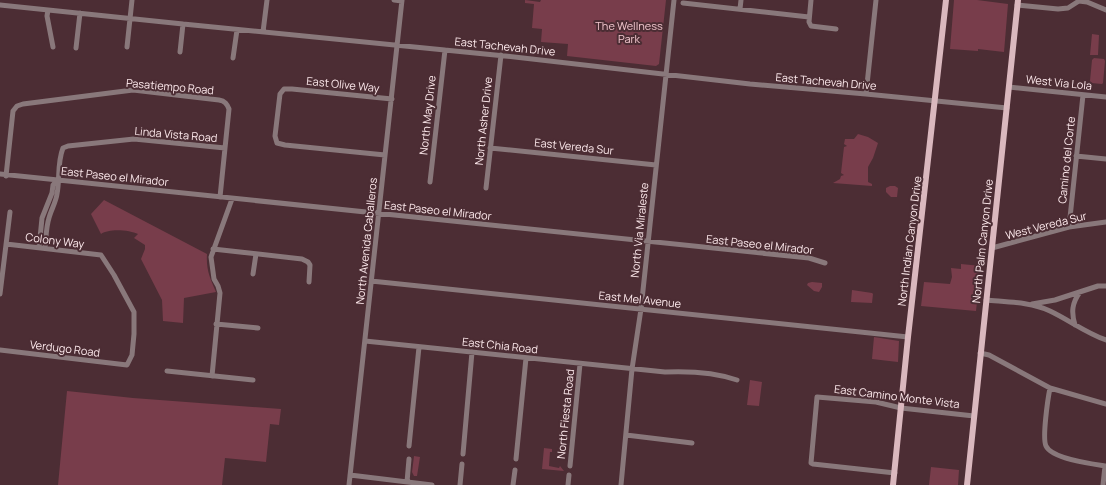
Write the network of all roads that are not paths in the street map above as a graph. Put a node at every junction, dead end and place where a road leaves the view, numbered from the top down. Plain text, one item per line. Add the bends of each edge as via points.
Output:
1 (132, 0) edge
2 (267, 0) edge
3 (394, 0) edge
4 (402, 0) edge
5 (674, 0) edge
6 (741, 0) edge
7 (811, 0) edge
8 (876, 0) edge
9 (946, 0) edge
10 (1018, 2) edge
11 (683, 3) dead end
12 (0, 5) edge
13 (740, 9) junction
14 (48, 10) junction
15 (1106, 10) edge
16 (80, 13) junction
17 (810, 17) junction
18 (130, 19) junction
19 (183, 24) junction
20 (836, 29) dead end
21 (237, 30) junction
22 (263, 32) junction
23 (398, 45) junction
24 (53, 47) dead end
25 (127, 47) dead end
26 (76, 48) dead end
27 (444, 50) junction
28 (180, 52) dead end
29 (501, 55) junction
30 (233, 58) dead end
31 (667, 74) junction
32 (1009, 86) junction
33 (866, 94) junction
34 (1083, 95) junction
35 (1106, 97) edge
36 (392, 99) junction
37 (935, 101) junction
38 (1007, 108) junction
39 (225, 148) junction
40 (490, 148) junction
41 (385, 155) junction
42 (1076, 156) junction
43 (1106, 159) edge
44 (656, 165) junction
45 (0, 174) edge
46 (6, 176) junction
47 (57, 180) junction
48 (430, 182) dead end
49 (486, 188) dead end
50 (220, 197) junction
51 (232, 199) junction
52 (10, 212) dead end
53 (379, 214) junction
54 (1106, 222) edge
55 (1069, 227) junction
56 (648, 242) junction
57 (6, 244) junction
58 (39, 248) junction
59 (45, 248) junction
60 (992, 248) junction
61 (213, 249) junction
62 (256, 254) junction
63 (825, 262) dead end
64 (253, 274) dead end
65 (371, 281) junction
66 (309, 282) dead end
67 (1106, 286) edge
68 (1080, 292) junction
69 (0, 294) edge
70 (986, 300) junction
71 (1030, 305) junction
72 (641, 309) junction
73 (216, 324) junction
74 (1075, 325) junction
75 (258, 328) dead end
76 (908, 337) junction
77 (1106, 340) edge
78 (365, 341) junction
79 (419, 347) junction
80 (0, 350) edge
81 (472, 352) junction
82 (980, 353) junction
83 (526, 358) junction
84 (580, 364) junction
85 (127, 365) joint
86 (632, 369) junction
87 (167, 371) dead end
88 (212, 376) junction
89 (254, 380) dead end
90 (736, 380) dead end
91 (1050, 388) junction
92 (1106, 404) edge
93 (901, 408) junction
94 (974, 416) junction
95 (626, 435) junction
96 (692, 443) dead end
97 (409, 446) dead end
98 (463, 454) dead end
99 (409, 459) dead end
100 (516, 459) dead end
101 (462, 464) dead end
102 (570, 466) dead end
103 (1106, 466) edge
104 (515, 470) dead end
105 (894, 473) junction
106 (350, 475) junction
107 (569, 475) dead end
108 (406, 482) junction
109 (349, 485) edge
110 (432, 485) edge
111 (460, 485) edge
112 (513, 485) edge
113 (568, 485) edge
114 (621, 485) edge
115 (893, 485) edge
116 (967, 485) edge
117 (1103, 485) edge

1 - 18 street
2 - 22 street
3 - 4 street
4 - 23 street, North Avenida Caballeros
5 - 31 street, North Via Miraleste
6 - 13 street
7 - 17 street
8 - 33 street
9 - 37 main road, North Indian Canyon Drive
10 - 15 street via 1058,9 1087,2
10 - 32 main road, North Palm Canyon Drive
11 - 13 street
12 - 14 street, East Tachevah Drive
13 - 17 street
14 - 16 street, East Tachevah Drive
14 - 24 street
16 - 18 street, East Tachevah Drive
16 - 26 street
17 - 20 street via 811,26
18 - 19 street, East Tachevah Drive
18 - 25 street
19 - 21 street, East Tachevah Drive
19 - 28 street
21 - 22 street, East Tachevah Drive
21 - 30 street
22 - 23 street, East Tachevah Drive
23 - 27 street, East Tachevah Drive
23 - 36 street, North Avenida Caballeros
27 - 29 street, East Tachevah Drive
27 - 48 street, North May Drive
29 - 31 street, East Tachevah Drive
29 - 40 street, North Asher Drive
31 - 33 street, East Tachevah Drive
31 - 44 street, North Via Miraleste
32 - 34 street, West Via Lola
32 - 38 main road, North Palm Canyon Drive
33 - 37 street, East Tachevah Drive
34 - 35 street, West Via Lola
34 - 42 street, Camino del Corte
36 - 41 street, North Avenida Caballeros
36 - 41 street, East Olive Way via 292,89 284,89 280,94 277,143
37 - 38 street, East Tachevah Drive
37 - 76 main road, North Indian Canyon Drive
38 - 60 main road, North Palm Canyon Drive
39 - 46 street, Pasatiempo Road via 230,109 224,101 133,90 100,94 16,106 13,111
39 - 47 street, Linda Vista Road via 134,139 68,146 63,148 60,154
39 - 50 street, Pasatiempo Road
40 - 44 street, East Vereda Sur
40 - 49 street, North Asher Drive
41 - 53 street, North Avenida Caballeros
42 - 43 street
42 - 55 street, Camino del Corte
44 - 56 street, North Via Miraleste
45 - 46 street, East Paseo el Mirador
46 - 47 street, East Paseo el Mirador
47 - 50 street, East Paseo el Mirador
47 - 58 street via 42,218
47 - 59 street via 57,196 48,219
50 - 51 street, East Paseo el Mirador
51 - 53 street, East Paseo el Mirador
51 - 61 street
52 - 57 street
53 - 56 street, East Paseo el Mirador
53 - 65 street, North Avenida Caballeros
54 - 55 street, West Vereda Sur
55 - 60 street, West Vereda Sur
56 - 63 street, East Paseo el Mirador via 809,258
56 - 72 street, North Via Miraleste
57 - 58 street, Colony Way
57 - 69 street
58 - 59 street, Colony Way
59 - 85 street, Colony Way via 101,255 134,312 132,355
60 - 70 main road, North Palm Canyon Drive
61 - 62 street
61 - 73 street via 212,267 220,293
62 - 64 street
62 - 66 street via 302,259 308,262
65 - 72 street, East Mel Avenue
65 - 78 street, North Avenida Caballeros
67 - 68 street
68 - 71 street
68 - 74 street via 1072,308
70 - 71 street
70 - 82 main road, North Palm Canyon Drive
71 - 74 street via 1049,311
72 - 76 street, East Mel Avenue
72 - 86 street, North Via Miraleste
73 - 75 street
73 - 88 street
74 - 77 street
76 - 93 main road, North Indian Canyon Drive
78 - 79 street, East Chia Road
78 - 106 street, North Avenida Caballeros
79 - 81 street, East Chia Road
79 - 97 street
80 - 85 street, Verdugo Road
81 - 83 street, East Chia Road
81 - 98 street
82 - 91 street via 989,355
82 - 94 main road, North Palm Canyon Drive
83 - 84 street, East Chia Road
83 - 100 street
84 - 86 street, East Chia Road
84 - 102 street, North Fiesta Road
86 - 90 street, East Chia Road via 683,371
86 - 95 street, North Via Miraleste
87 - 88 street
88 - 89 street
91 - 92 street
91 - 103 street via 1044,437 1046,446 1053,453 1063,457
93 - 94 street, East Camino Monte Vista
93 - 105 main road, North Indian Canyon Drive
93 - 105 street, East Camino Monte Vista via 876,402 817,397 811,463
94 - 116 main road, North Palm Canyon Drive
95 - 96 street
95 - 114 street, North Via Miraleste
99 - 108 street
101 - 111 street
103 - 117 street
104 - 112 street
105 - 115 main road, North Indian Canyon Drive
106 - 108 street
106 - 109 street, North Avenida Caballeros
107 - 113 street, North Fiesta Road
108 - 110 street

